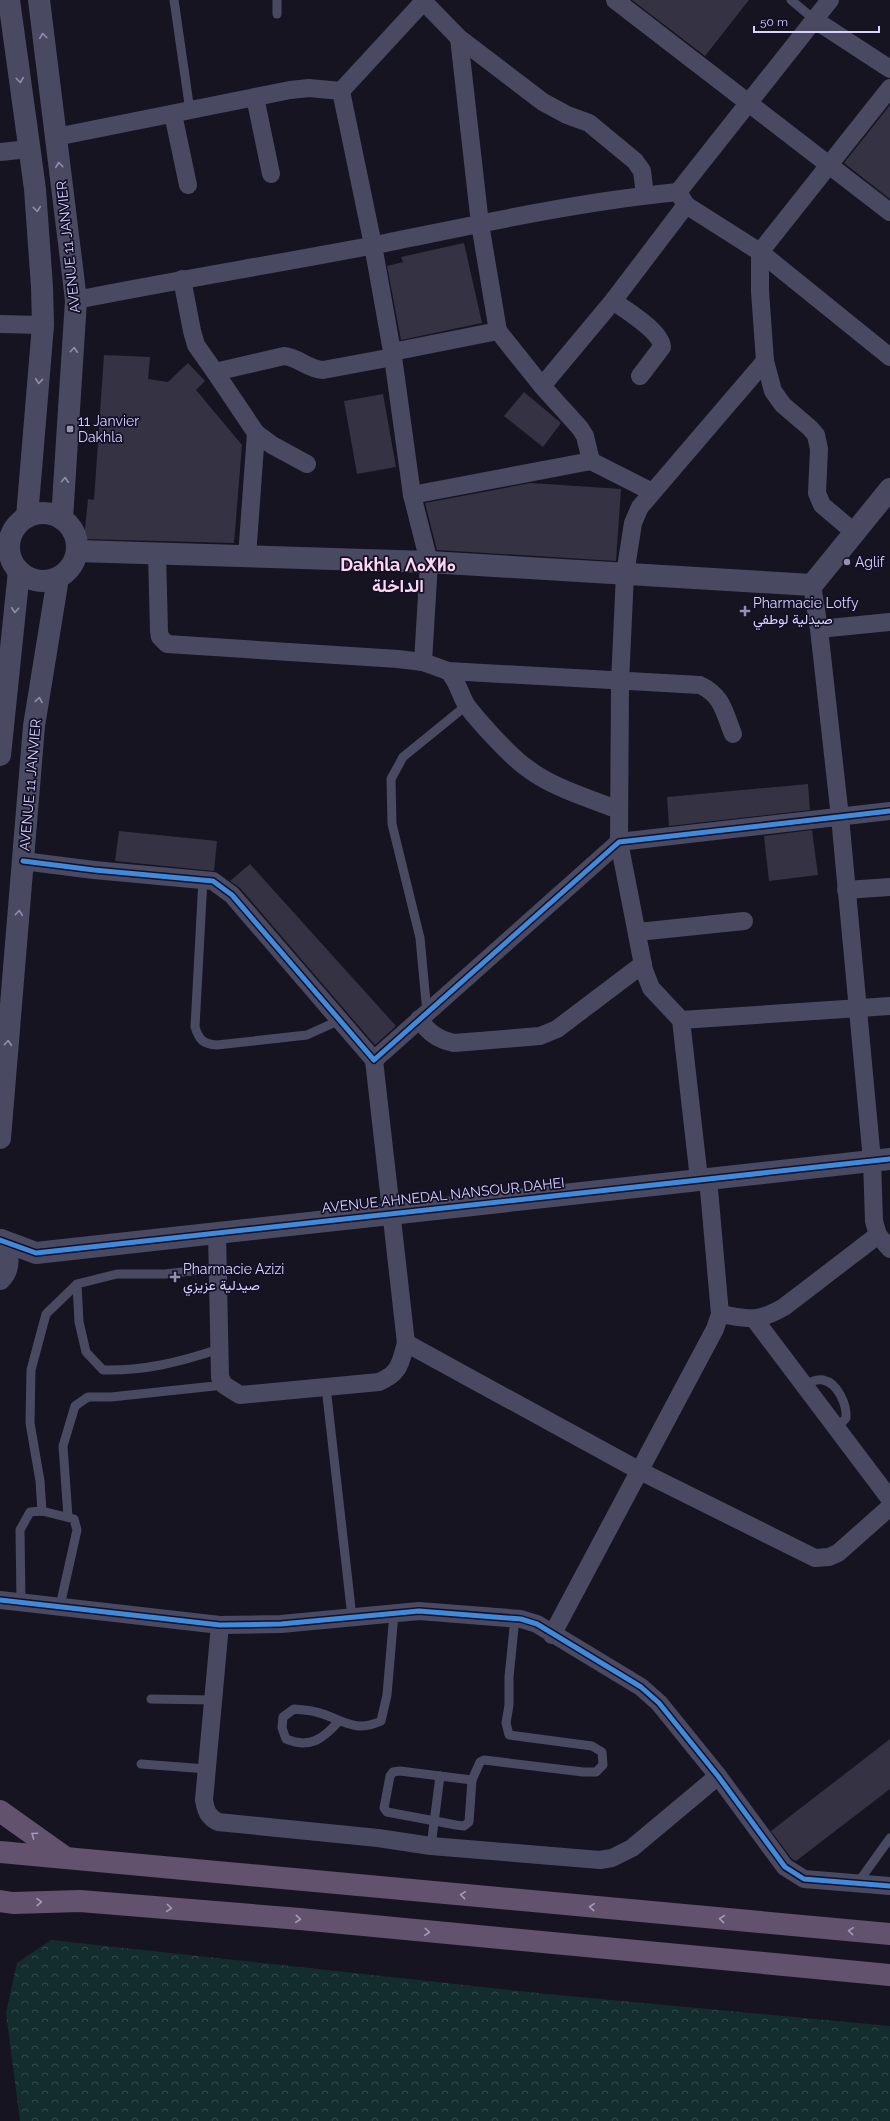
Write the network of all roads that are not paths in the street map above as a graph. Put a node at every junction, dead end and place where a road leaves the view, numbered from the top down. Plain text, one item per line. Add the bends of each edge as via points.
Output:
1 (9, 0) edge
2 (39, 0) edge
3 (174, 0) edge
4 (276, 0) edge
5 (615, 0) edge
6 (790, 0) edge
7 (830, 0) edge
8 (424, 1) edge
9 (277, 14) dead end
10 (815, 20) junction
11 (459, 38) junction
12 (890, 69) edge
13 (890, 88) edge
14 (341, 92) junction
15 (255, 97) junction
16 (748, 104) junction
17 (190, 111) junction
18 (172, 114) junction
19 (56, 137) junction
20 (29, 149) junction
21 (0, 152) edge
22 (830, 166) junction
23 (271, 174) dead end
24 (188, 185) dead end
25 (645, 195) junction
26 (682, 198) junction
27 (890, 212) edge
28 (480, 224) junction
29 (373, 245) junction
30 (760, 252) junction
31 (182, 279) junction
32 (76, 300) junction
33 (613, 301) junction
34 (0, 324) edge
35 (44, 325) junction
36 (498, 331) junction
37 (392, 354) junction
38 (890, 357) edge
39 (765, 361) junction
40 (215, 372) junction
41 (640, 376) dead end
42 (542, 386) junction
43 (256, 433) junction
44 (591, 461) junction
45 (308, 464) dead end
46 (890, 489) edge
47 (652, 492) junction
48 (412, 495) junction
49 (27, 517) junction
50 (62, 519) junction
51 (855, 533) junction
52 (4, 546) edge
53 (78, 551) junction
54 (157, 554) junction
55 (246, 556) junction
56 (429, 562) junction
57 (19, 571) junction
58 (625, 574) junction
59 (58, 578) junction
60 (812, 585) junction
61 (890, 622) edge
62 (819, 629) junction
63 (423, 662) junction
64 (448, 671) junction
65 (620, 682) junction
66 (467, 705) junction
67 (733, 734) dead end
68 (0, 753) edge
69 (619, 810) junction
70 (890, 811) edge
71 (840, 817) junction
72 (619, 842) junction
73 (23, 861) junction
74 (203, 879) junction
75 (890, 887) edge
76 (846, 890) junction
77 (744, 922) dead end
78 (638, 932) junction
79 (643, 964) junction
80 (890, 1006) edge
81 (858, 1009) junction
82 (423, 1016) junction
83 (340, 1020) junction
84 (681, 1020) junction
85 (374, 1060) junction
86 (0, 1138) edge
87 (881, 1159) edge
88 (703, 1179) junction
89 (390, 1213) junction
90 (217, 1232) junction
91 (878, 1235) junction
92 (0, 1240) edge
93 (890, 1249) edge
94 (36, 1253) junction
95 (218, 1268) junction
96 (1, 1278) edge
97 (77, 1284) junction
98 (720, 1314) junction
99 (755, 1320) junction
100 (406, 1343) junction
101 (219, 1349) junction
102 (224, 1385) junction
103 (326, 1387) junction
104 (640, 1471) junction
105 (890, 1499) edge
106 (890, 1507) edge
107 (42, 1511) junction
108 (68, 1517) junction
109 (0, 1600) edge
110 (21, 1602) junction
111 (60, 1606) junction
112 (394, 1613) junction
113 (352, 1617) junction
114 (515, 1618) junction
115 (220, 1625) junction
116 (552, 1635) junction
117 (151, 1699) dead end
118 (213, 1700) junction
119 (339, 1721) junction
120 (141, 1764) dead end
121 (207, 1769) junction
122 (440, 1776) junction
123 (718, 1776) junction
124 (472, 1780) junction
125 (0, 1811) edge
126 (433, 1820) junction
127 (890, 1838) edge
128 (431, 1846) junction
129 (0, 1852) edge
130 (66, 1858) junction
131 (857, 1884) junction
132 (890, 1886) edge
133 (4, 1905) edge
134 (890, 1934) edge
135 (890, 1975) edge

1 -> 20 street, AVENUE 11 JANVIER
19 -> 2 street, AVENUE 11 JANVIER
3 - 17 lane
4 - 9 lane
5 - 16 street
6 - 10 lane
7 - 10 street
8 - 11 street
8 - 14 street
10 - 12 street
10 - 16 street
11 - 25 street via 543,102 589,123 636,161 642,171
11 - 28 street
13 - 22 street
14 - 15 street via 309,88
14 - 29 street
15 - 17 street
15 - 23 street
16 - 22 street
16 - 26 street
17 - 18 street
18 - 19 street
18 - 24 street
32 -> 19 street, AVENUE 11 JANVIER
20 - 21 street
20 -> 35 street, AVENUE 11 JANVIER via 39,233
22 - 27 street
22 - 30 street
25 - 26 street
25 - 28 street
26 - 30 street
26 - 33 street
28 - 29 street
28 - 36 street
29 - 31 street
29 - 37 street
30 - 38 street
30 - 39 street
31 - 32 street
31 - 40 street via 196,345
50 -> 32 street, AVENUE 11 JANVIER
33 - 41 street via 662,341 662,347
33 - 42 street
34 - 35 street
35 -> 49 street, AVENUE 11 JANVIER
36 - 37 street
36 - 42 street
37 - 40 street via 323,370 313,370 291,356 284,356
37 - 48 street
39 - 47 street
39 - 51 street via 776,397 816,435 819,449 820,502
40 - 43 street
42 - 44 street via 580,428 585,436
43 - 45 street via 272,445
43 - 55 street
44 - 47 street
44 - 48 street
46 - 51 street
47 - 58 street via 640,507 633,524
48 - 56 street
49 - 50 street via 45,513
49 - 52 street via 14,529
50 - 53 street via 72,529
51 - 60 street
52 - 57 street
53 - 54 street
53 - 59 street via 72,565
54 - 55 street
54 - 63 street via 159,631 160,637 167,644
55 - 56 street
56 - 58 street
56 - 63 street
57 - 59 street via 31,579 45,581
57 -> 68 street
58 - 60 street
58 - 65 street
73 -> 59 street, AVENUE 11 JANVIER via 34,726
60 - 62 street
61 - 62 street
62 - 71 street
63 - 64 street
64 - 65 street
64 - 66 street via 454,677
65 - 67 street via 700,685 712,691 720,702
65 - 69 street
66 - 69 street via 526,768 543,778
66 - 82 lane via 403,757 392,779 392,824 420,938
69 - 72 street
70 - 71 street
71 - 72 street
71 - 76 street
72 - 78 street
72 - 82 street
73 - 74 street
86 -> 73 street, AVENUE 11 JANVIER
74 - 83 street via 213,881 232,895
74 - 83 lane via 195,1028 200,1041 217,1045 307,1035
75 - 76 street
76 - 81 street
77 - 78 street
78 - 79 street
79 - 82 street via 557,1029 540,1036 454,1043 440,1040 429,1033
79 - 84 street via 651,988
80 - 81 street
81 - 84 street
81 - 87 street
82 - 85 street
83 - 85 street
84 - 88 street
85 - 89 street
87 - 88 street, AVENUE AHNEDAL NANSOUR DAHEI
87 - 91 street via 874,1221
88 - 89 street, AVENUE AHNEDAL NANSOUR DAHEI
88 - 98 street
89 - 90 street, AVENUE AHNEDAL NANSOUR DAHEI
89 - 100 street
90 - 94 street, AVENUE AHNEDAL NANSOUR DAHEI
90 - 95 street
91 - 93 street
91 - 99 street via 784,1307
92 - 94 street, AVENUE AHNEDAL NANSOUR DAHEI
92 - 96 street via 8,1258 7,1268
94 - 96 street, AVENUE AHNEDAL NANSOUR DAHEI
95 - 97 lane via 165,1274 117,1274
95 - 101 street
97 - 101 lane via 79,1322 86,1352 103,1370 131,1370 167,1364
97 - 107 lane via 46,1314 31,1370 30,1423 40,1481
98 - 99 street
98 - 104 street via 715,1329
99 - 105 street
100 - 103 street via 400,1366 390,1378 379,1382
100 - 104 street
101 - 102 street via 220,1376
102 - 103 street via 240,1395
102 - 108 lane via 111,1397 88,1397 75,1406 63,1446
103 - 113 lane
104 - 106 street via 815,1558 838,1553
104 - 116 street
107 - 108 lane
107 - 110 lane via 30,1512 20,1530
108 - 111 lane via 74,1519 77,1530
109 - 110 street
110 - 111 street
111 - 115 street
112 - 113 street
112 - 114 street via 435,1611
112 - 119 lane via 388,1695 381,1721 369,1727
113 - 115 street via 281,1624
114 - 116 street via 537,1624
114 - 124 lane via 506,1723 509,1735 592,1746 602,1752 604,1765 596,1772 583,1772 484,1760 480,1762
115 - 118 street
116 - 123 street via 641,1687 659,1703
117 - 118 lane
118 - 121 street
119 - 119 lane via 316,1712 294,1709 283,1717 282,1728 286,1739 298,1744 319,1739
120 - 121 lane
121 - 128 street via 204,1800 206,1813 218,1822 378,1838
122 - 124 lane
122 - 126 lane
122 - 126 lane via 393,1772 384,1808 387,1812
123 - 128 street via 632,1848 612,1858 600,1860
123 - 131 street via 785,1867 804,1879
124 - 126 lane via 469,1822 464,1826
130 -> 125 highway
126 - 128 lane
127 - 131 lane
129 - 130 highway
134 -> 130 highway
131 - 132 street
133 -> 135 highway via 80,1901 300,1919

